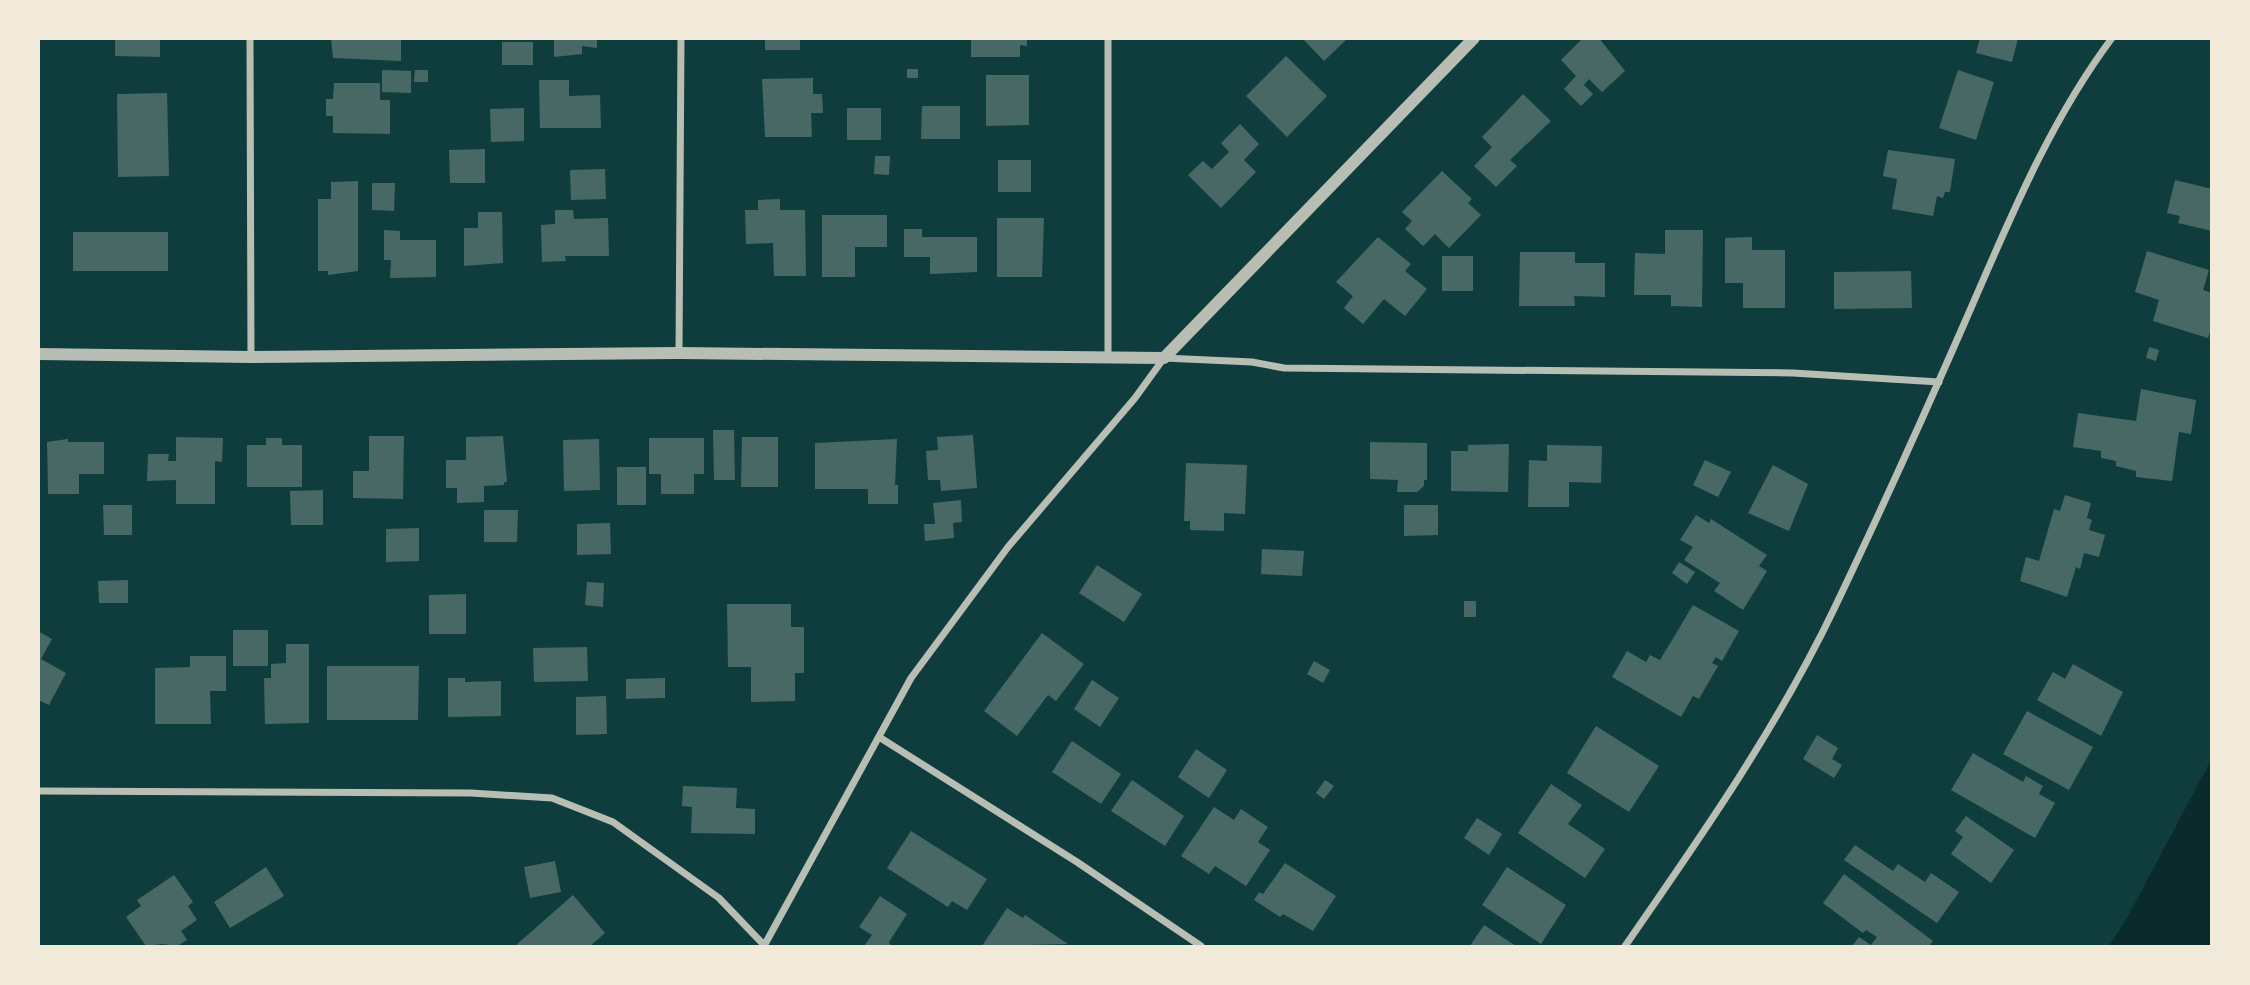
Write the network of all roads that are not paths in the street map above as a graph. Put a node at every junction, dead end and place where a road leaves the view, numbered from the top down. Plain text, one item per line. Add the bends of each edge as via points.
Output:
1 (250, 38) edge
2 (681, 38) edge
3 (1108, 38) edge
4 (1474, 38) edge
5 (2112, 38) edge
6 (679, 353) junction
7 (38, 354) edge
8 (251, 357) junction
9 (1108, 358) junction
10 (1164, 358) junction
11 (1939, 382) junction
12 (879, 737) junction
13 (38, 791) edge
14 (765, 946) edge
15 (1201, 947) edge
16 (1625, 947) edge

1 - 8 street
2 - 6 street
3 - 9 street
4 - 10 street
5 - 11 street via 2085,75 2024,185
6 - 8 street
6 - 9 street
7 - 8 street
9 - 10 street
10 - 11 street via 1284,368 1793,373
10 - 12 street via 956,615 911,678
11 - 16 street via 1787,699 1705,832
12 - 14 street
12 - 15 street
13 - 14 street via 552,797 613,822 719,898

